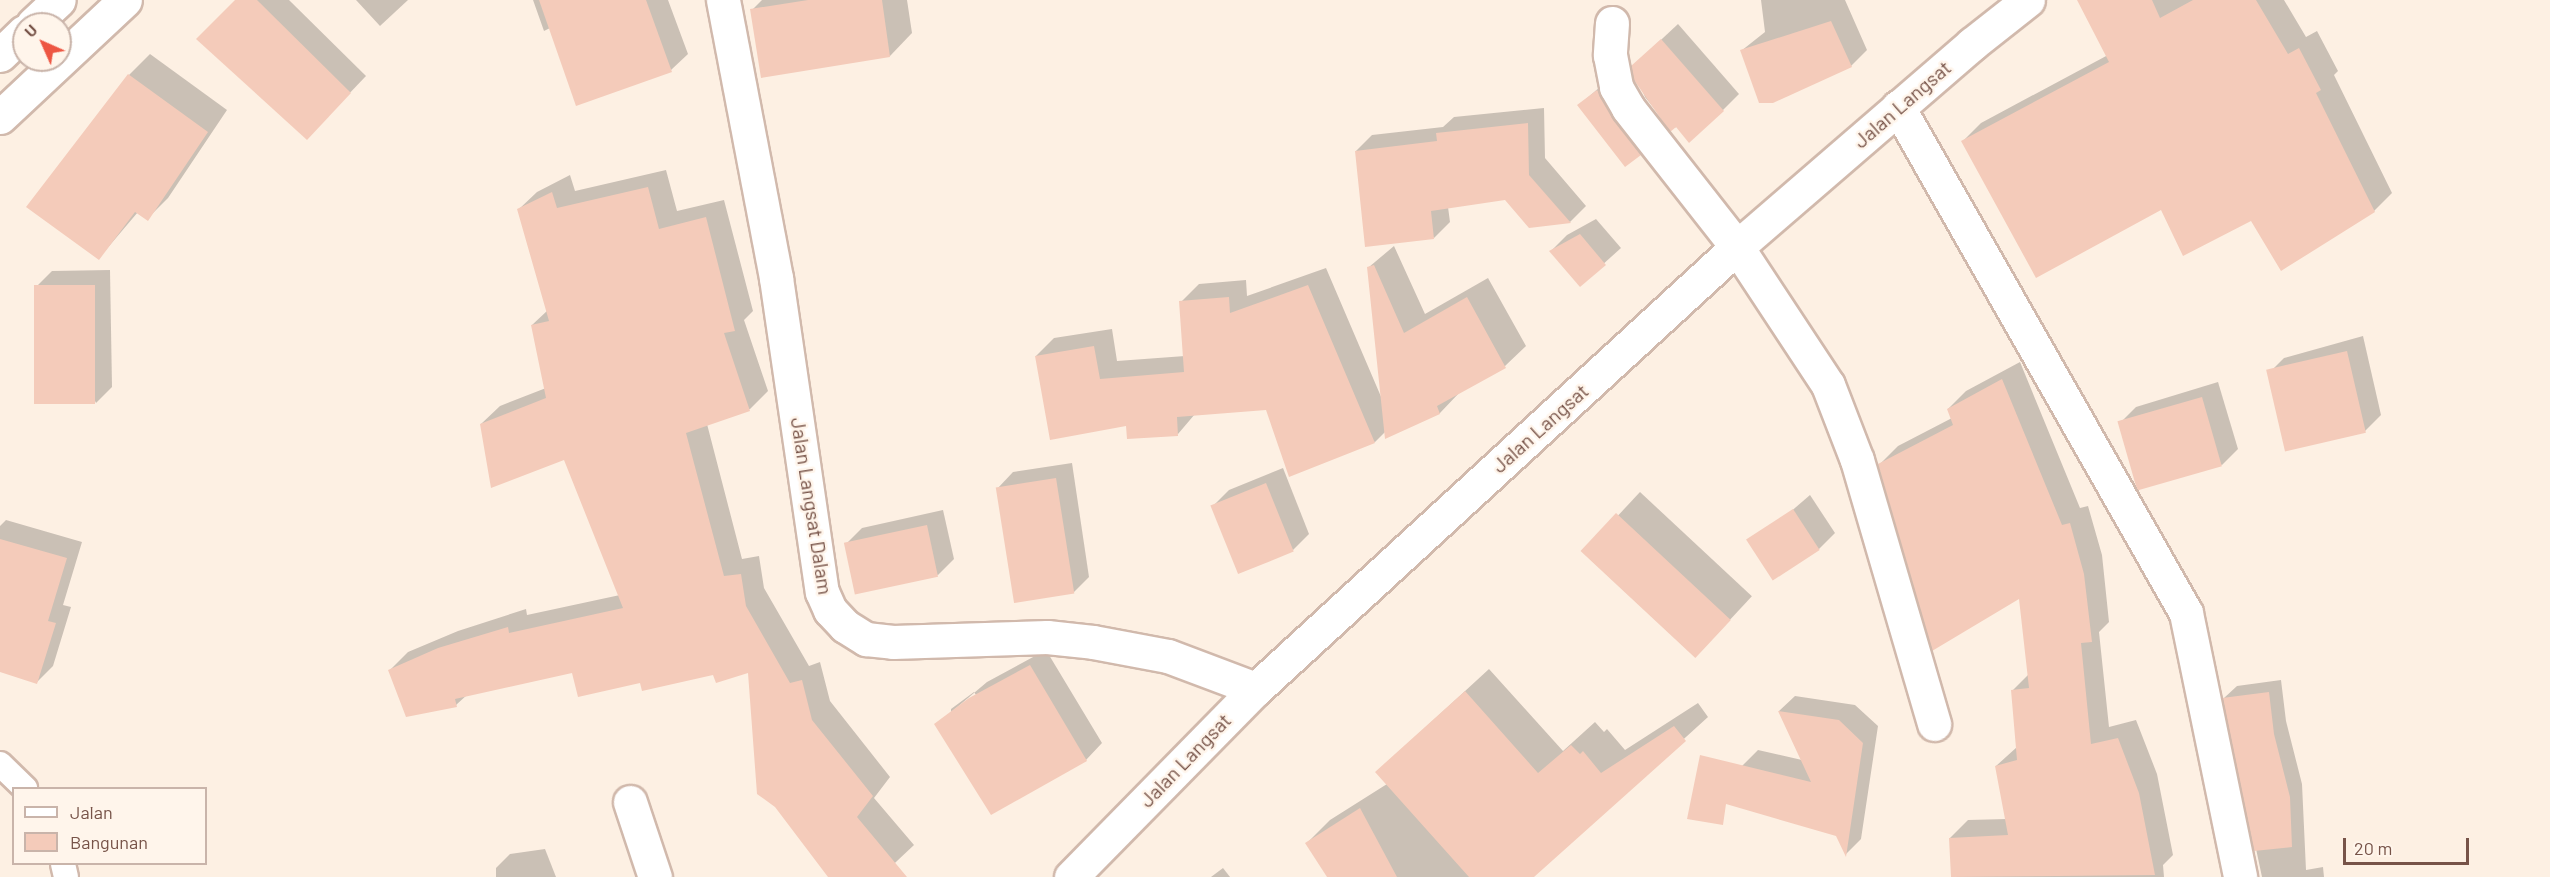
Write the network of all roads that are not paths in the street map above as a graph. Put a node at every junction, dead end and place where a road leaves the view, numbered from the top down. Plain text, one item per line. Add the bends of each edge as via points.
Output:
1 (59, 0) edge
2 (125, 0) edge
3 (723, 0) edge
4 (2028, 0) edge
5 (46, 12) edge
6 (1612, 23) dead end
7 (12, 44) edge
8 (0, 55) edge
9 (1898, 107) junction
10 (0, 117) edge
11 (1737, 248) junction
12 (1256, 689) junction
13 (1934, 724) dead end
14 (0, 764) edge
15 (23, 787) edge
16 (630, 802) dead end
17 (655, 877) edge
18 (1071, 877) edge
19 (2240, 877) edge

1 - 5 street
2 - 10 street
3 - 12 street, Jalan Langsat Dalam via 776,278 822,592 830,610 845,626 866,639 893,642 1047,638 1113,644 1168,656
4 - 9 street, Jalan Langsat
6 - 11 street via 1610,55 1616,87 1641,129
7 - 8 street
9 - 11 street, Jalan Langsat
9 - 19 street via 2187,613
11 - 12 street, Jalan Langsat
11 - 13 street via 1828,385 1844,421
12 - 18 street, Jalan Langsat
14 - 15 lane
16 - 17 street

